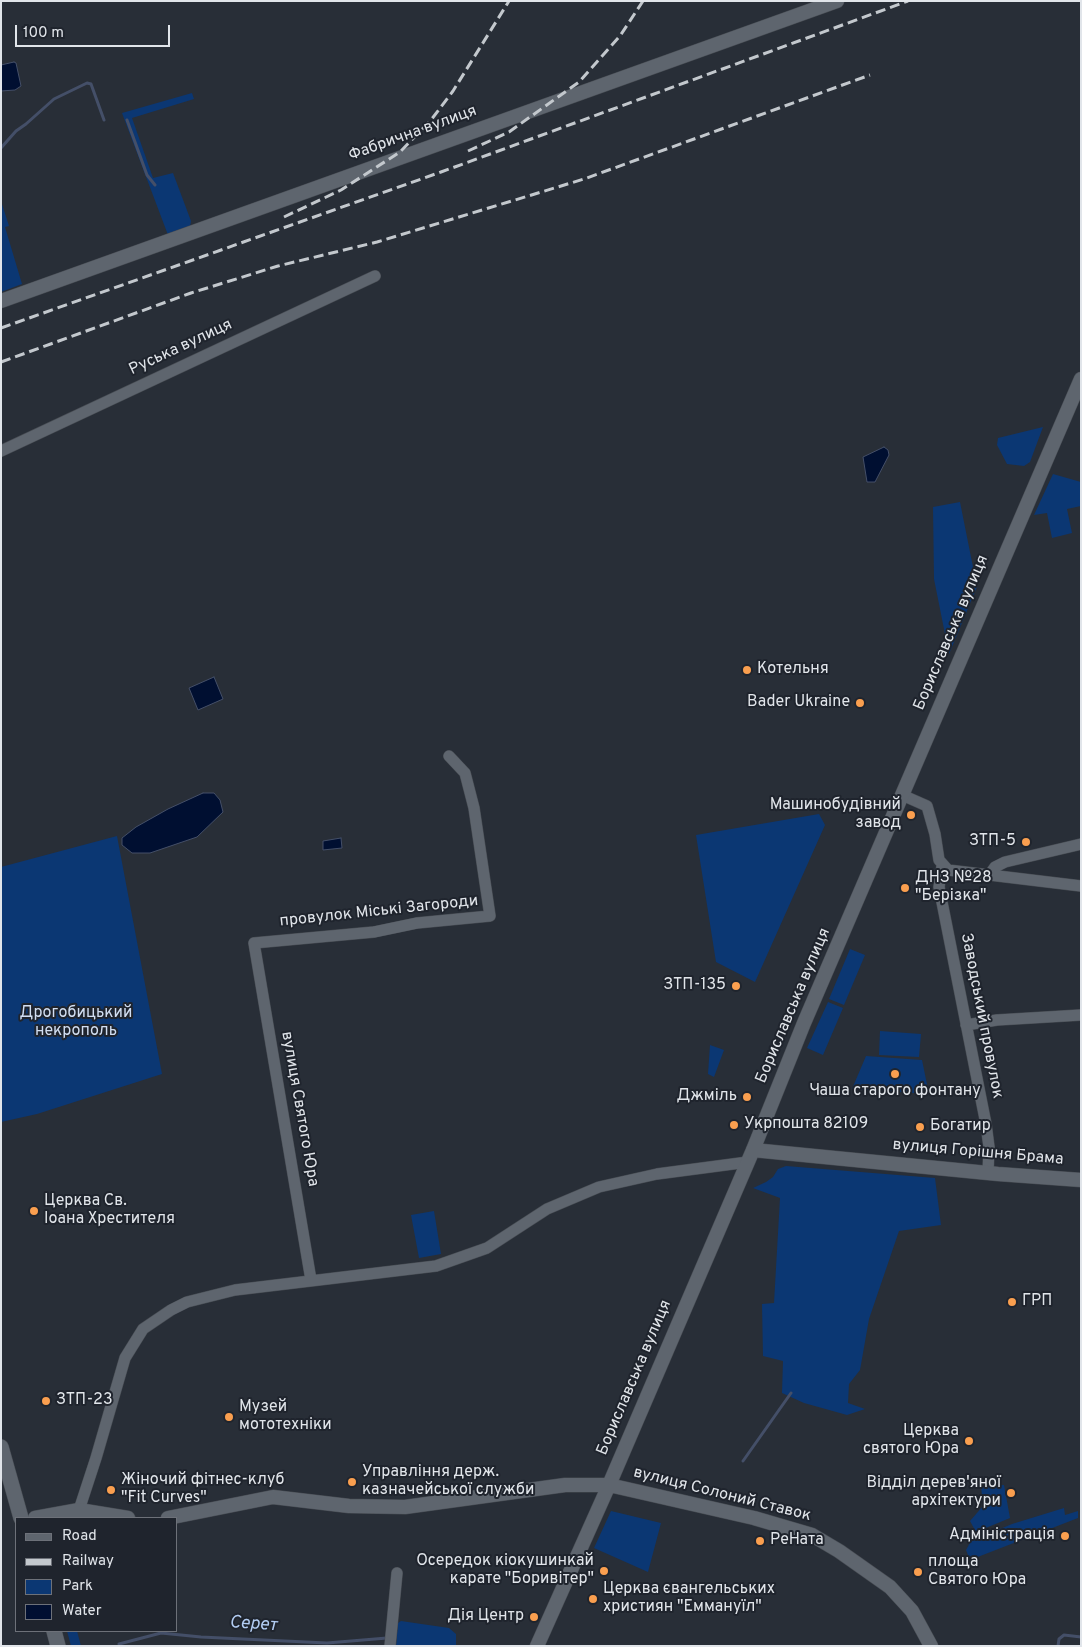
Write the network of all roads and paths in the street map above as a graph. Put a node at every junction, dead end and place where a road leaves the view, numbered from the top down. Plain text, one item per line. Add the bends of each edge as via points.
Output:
1 (837, 1) edge
2 (375, 276) dead end
3 (1, 301) edge
4 (1081, 379) edge
5 (1, 451) edge
6 (449, 756) dead end
7 (902, 794) junction
8 (1081, 844) edge
9 (942, 866) junction
10 (990, 874) junction
11 (1081, 886) edge
12 (254, 943) joint
13 (1081, 1015) edge
14 (966, 1025) junction
15 (751, 1156) junction
16 (988, 1173) junction
17 (1081, 1180) edge
18 (311, 1280) junction
19 (1, 1447) edge
20 (609, 1485) junction
21 (79, 1510) junction
22 (22, 1517) edge
23 (40, 1517) edge
24 (122, 1517) edge
25 (173, 1517) edge
26 (397, 1574) dead end
27 (54, 1632) edge
28 (58, 1646) edge
29 (390, 1646) edge
30 (536, 1646) edge
31 (931, 1646) edge

1 - 3 street, Фабрична вулиця
2 - 5 street, Руська вулиця
4 - 7 street, Бориславська вулиця
6 - 12 street, провулок Міські Загороди via 465,773 472,800 490,916 418,923 374,932
7 - 9 street, Заводський провулок via 924,804 929,811
7 - 15 street, Бориславська вулиця
8 - 10 street via 1005,862
9 - 10 street via 958,872
9 - 14 street, Заводський провулок via 939,887
10 - 11 street
12 - 18 street, вулиця Святого Юра
13 - 14 street
14 - 16 street, Заводський провулок via 986,1124
15 - 16 street, вулиця Горішня Брама
15 - 18 street via 598,1187 547,1209 487,1248 448,1262 414,1269
15 - 20 street, Бориславська вулиця
16 - 17 street, вулиця Горішня Брама
18 - 21 street via 206,1296 171,1310 143,1329 125,1358
19 - 22 main road
20 - 25 street, вулиця Солоний Ставок via 565,1485 405,1506 349,1506 273,1497
20 - 30 street, Бориславська вулиця
20 - 31 street, вулиця Солоний Ставок via 754,1518 812,1535 890,1587 912,1611
21 - 23 street
21 - 24 street
26 - 29 street
27 - 28 main road

